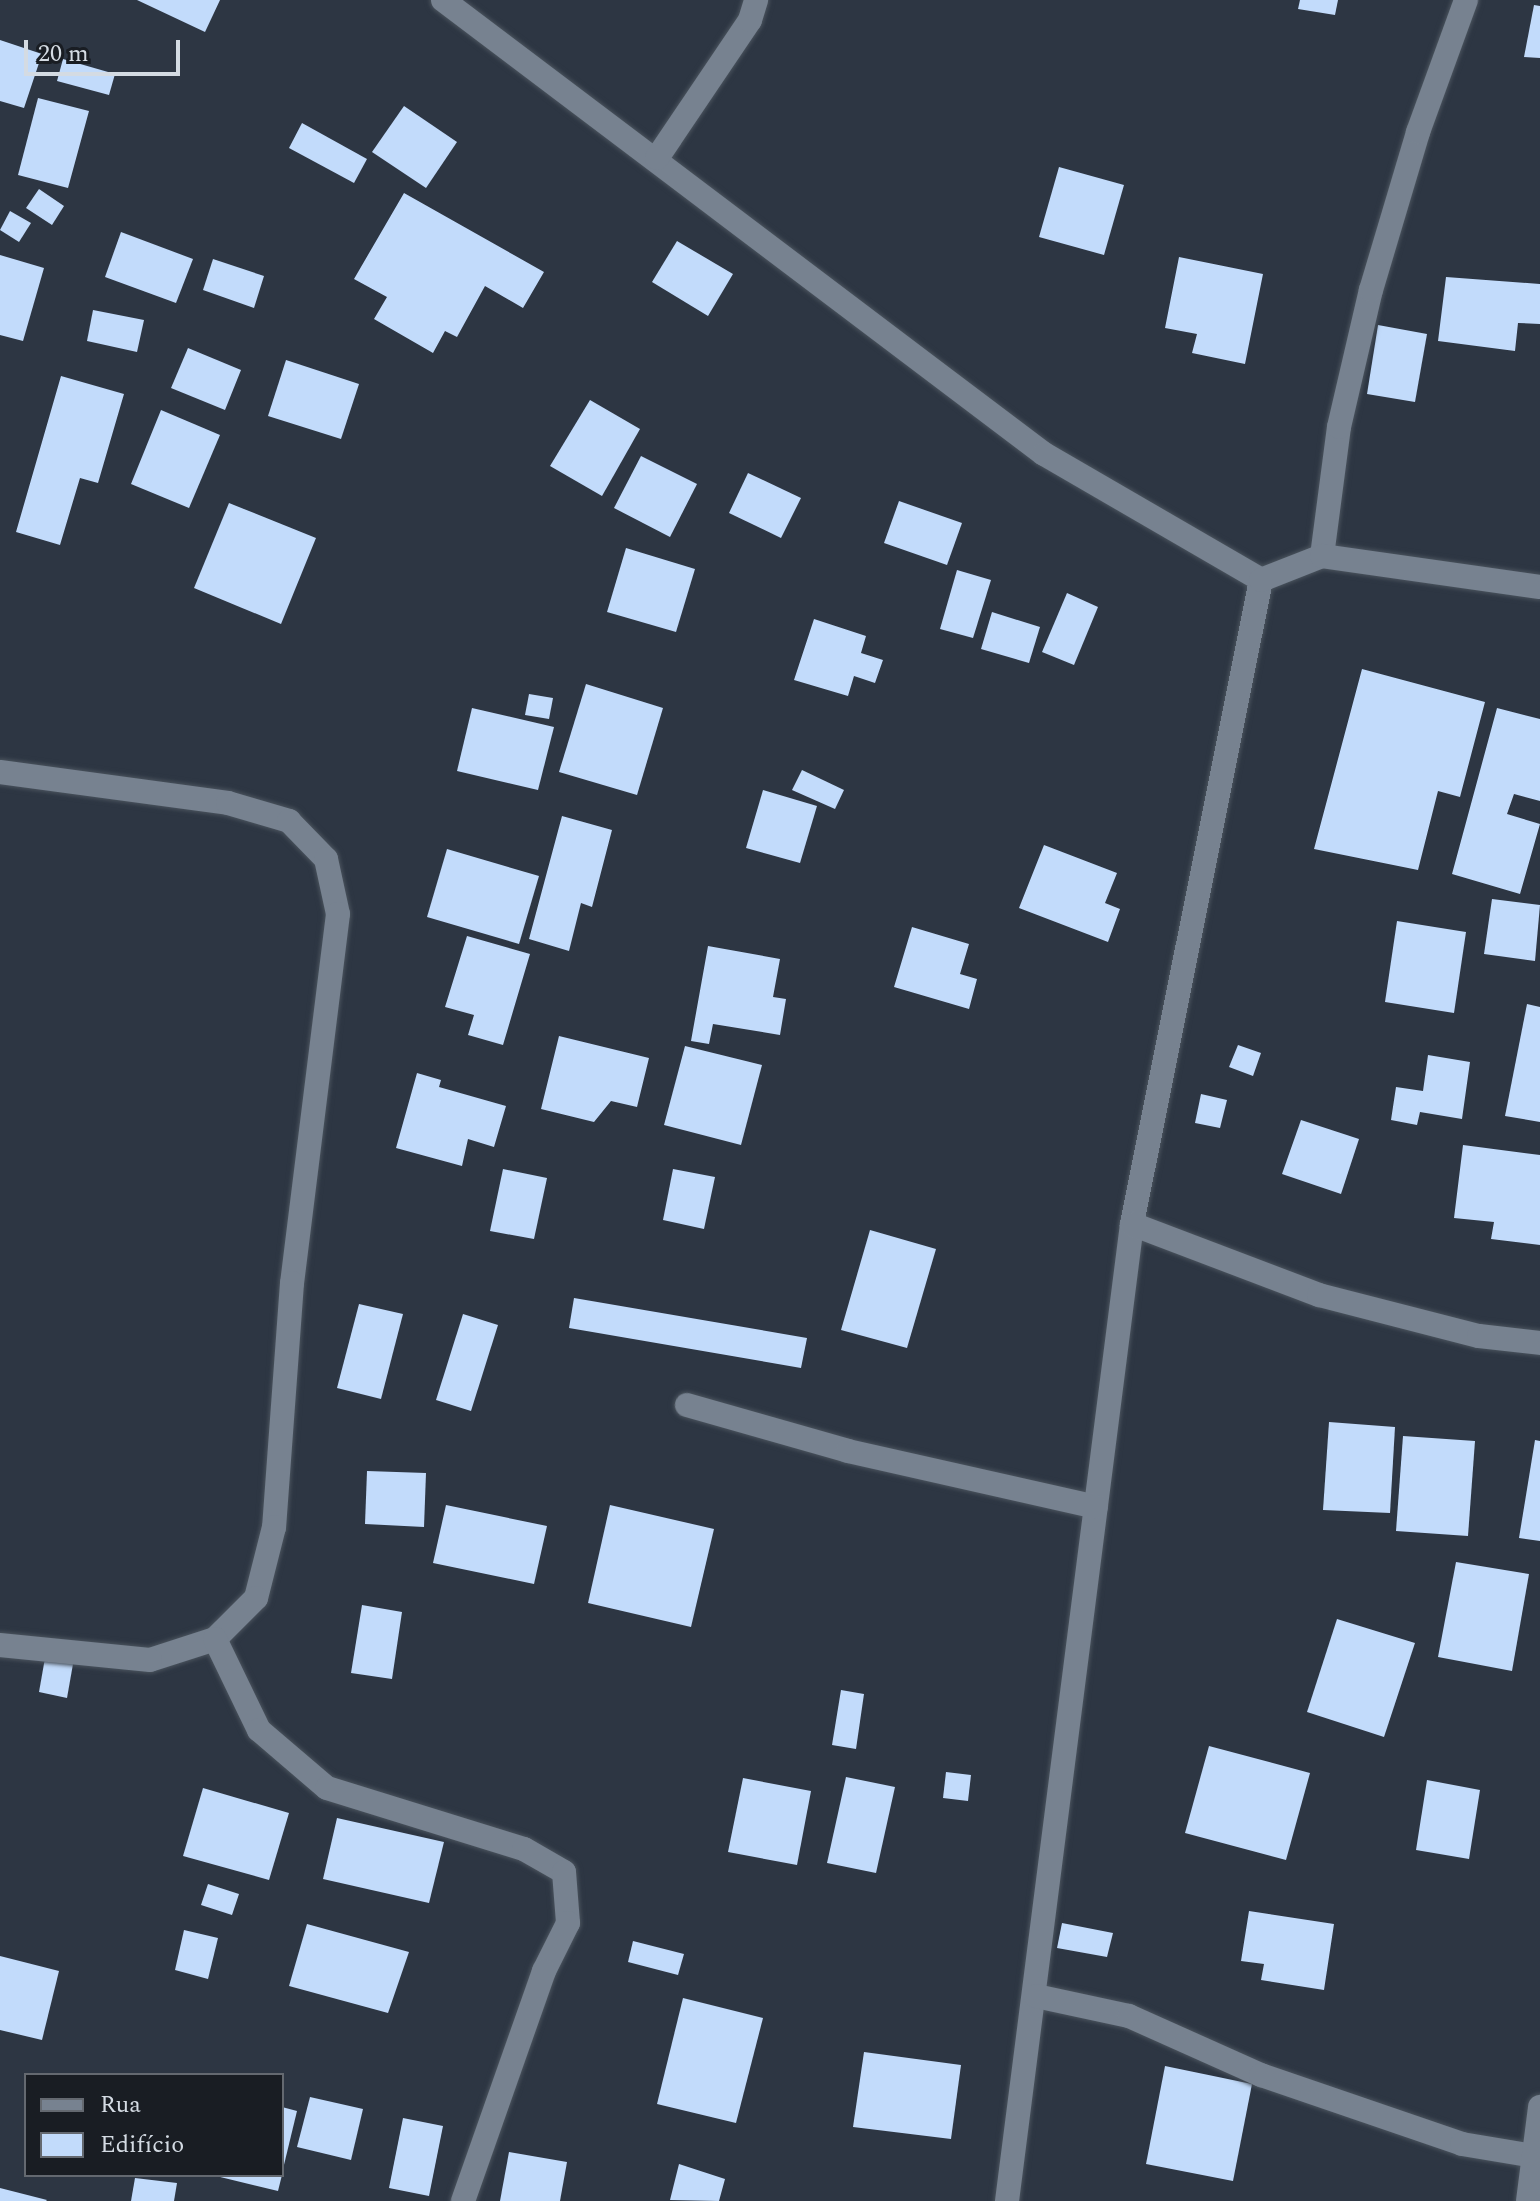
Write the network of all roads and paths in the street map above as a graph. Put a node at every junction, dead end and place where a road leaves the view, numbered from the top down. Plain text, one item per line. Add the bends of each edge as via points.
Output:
1 (443, 0) edge
2 (756, 0) edge
3 (1466, 0) edge
4 (657, 158) junction
5 (1322, 556) junction
6 (1261, 580) junction
7 (1540, 587) edge
8 (0, 772) edge
9 (1132, 1224) junction
10 (1540, 1343) edge
11 (687, 1405) dead end
12 (1096, 1507) junction
13 (215, 1639) junction
14 (0, 1645) edge
15 (1036, 1996) junction
16 (1540, 2107) edge
17 (1536, 2157) edge
18 (463, 2201) edge
19 (1007, 2201) edge
20 (1528, 2201) edge

1 - 4 street
2 - 4 street via 750,20
3 - 5 street via 1418,132 1371,290 1339,427
4 - 6 street via 1044,454
5 - 6 street
5 - 7 street
6 - 9 street
8 - 13 street via 228,803 289,821 326,859 338,914 334,979 297,1239 274,1527 256,1598
9 - 10 street via 1319,1295 1479,1336
9 - 12 street
11 - 12 street via 848,1451
12 - 15 street
13 - 14 street via 150,1660
13 - 18 street via 259,1730 327,1788 524,1849 564,1872 568,1923 544,1971
15 - 17 street via 1129,2016 1261,2075 1462,2144
15 - 19 street
16 - 17 street
17 - 20 street

